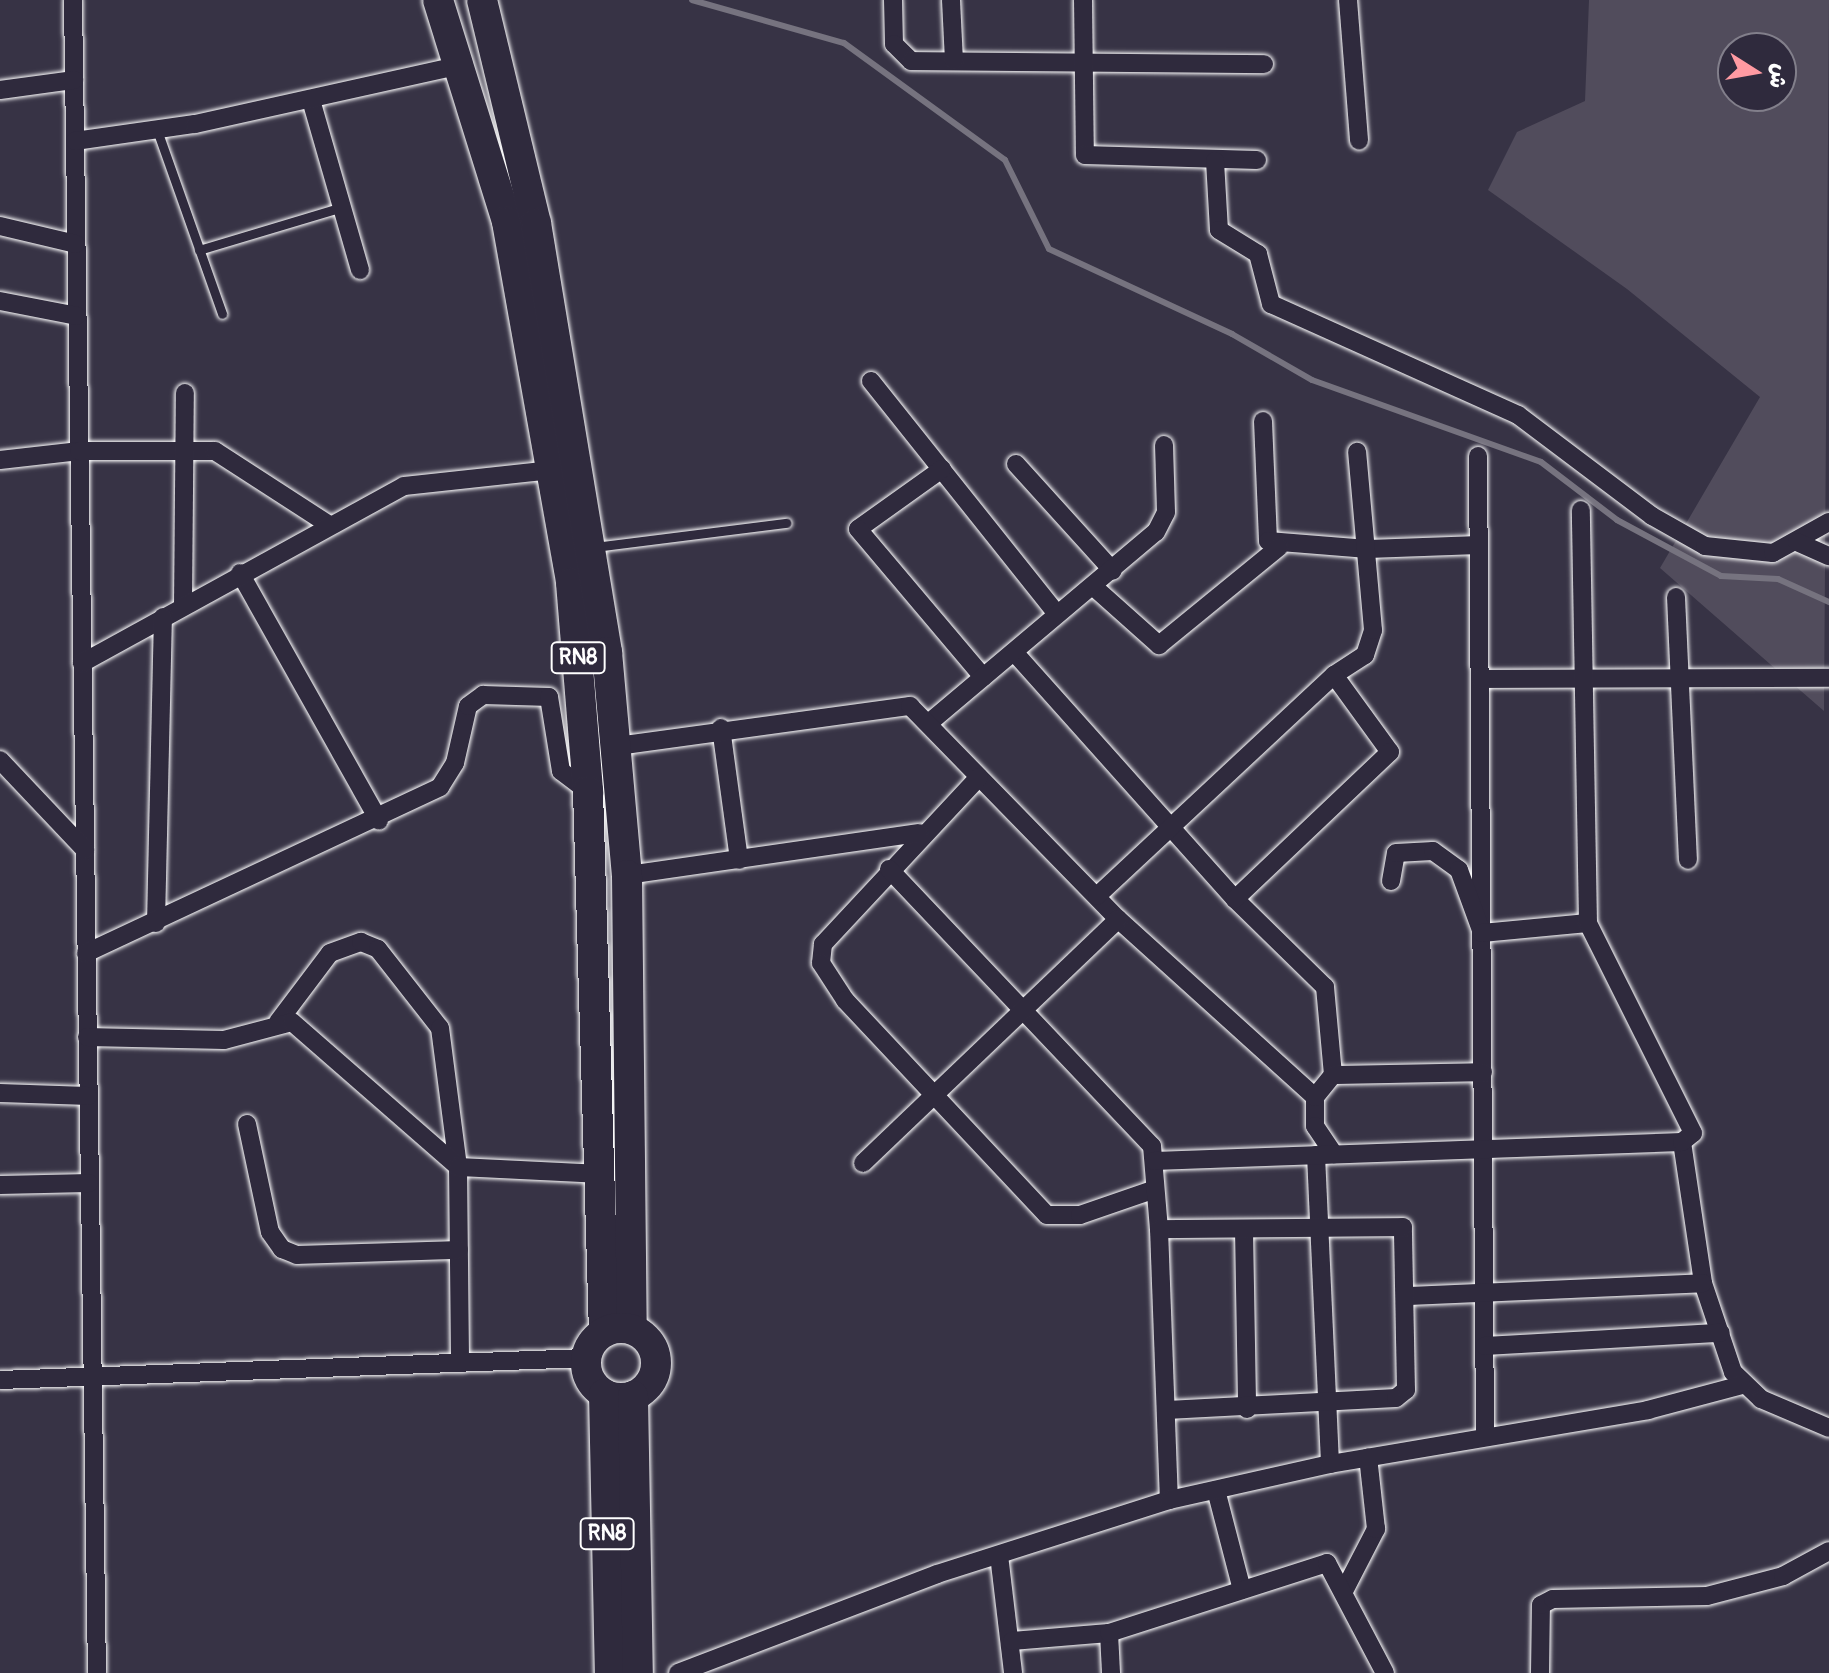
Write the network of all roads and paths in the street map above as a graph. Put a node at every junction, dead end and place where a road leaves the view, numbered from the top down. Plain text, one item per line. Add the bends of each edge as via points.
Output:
1 (73, 0) edge
2 (438, 0) edge
3 (482, 0) edge
4 (893, 0) edge
5 (951, 0) edge
6 (1083, 0) edge
7 (1348, 0) edge
8 (954, 61) junction
9 (1082, 61) junction
10 (1264, 64) dead end
11 (462, 65) junction
12 (74, 80) junction
13 (0, 90) edge
14 (311, 100) junction
15 (157, 130) junction
16 (75, 141) junction
17 (1359, 141) dead end
18 (1257, 160) dead end
19 (1215, 161) junction
20 (342, 207) junction
21 (0, 226) edge
22 (76, 244) junction
23 (199, 250) junction
24 (360, 270) dead end
25 (0, 301) edge
26 (222, 314) dead end
27 (77, 316) junction
28 (871, 381) dead end
29 (185, 393) dead end
30 (1263, 421) dead end
31 (1164, 445) dead end
32 (183, 449) junction
33 (79, 451) junction
34 (1357, 452) dead end
35 (1478, 456) dead end
36 (0, 460) edge
37 (1016, 464) dead end
38 (942, 469) junction
39 (552, 470) junction
40 (1581, 510) dead end
41 (1829, 522) edge
42 (786, 523) dead end
43 (328, 524) junction
44 (1797, 542) junction
45 (1479, 545) junction
46 (593, 547) junction
47 (1279, 547) junction
48 (1368, 549) junction
49 (1829, 556) edge
50 (1113, 571) junction
51 (240, 573) junction
52 (1095, 588) junction
53 (1676, 597) dead end
54 (183, 606) junction
55 (1056, 613) junction
56 (163, 617) junction
57 (1014, 652) junction
58 (82, 663) junction
59 (1334, 675) junction
60 (983, 677) junction
61 (1679, 678) junction
62 (1829, 678) edge
63 (1480, 679) junction
64 (1585, 679) junction
65 (930, 722) junction
66 (721, 728) junction
67 (617, 746) junction
68 (0, 760) edge
69 (979, 777) junction
70 (588, 791) junction
71 (379, 821) junction
72 (1169, 827) junction
73 (919, 833) junction
74 (85, 850) junction
75 (739, 860) junction
76 (1688, 860) dead end
77 (889, 869) junction
78 (627, 875) junction
79 (1391, 881) dead end
80 (1097, 896) junction
81 (1235, 899) junction
82 (1118, 919) junction
83 (156, 923) junction
84 (1588, 923) junction
85 (1482, 933) junction
86 (86, 953) junction
87 (1022, 1007) junction
88 (278, 1022) junction
89 (87, 1037) junction
90 (1483, 1072) junction
91 (1333, 1075) junction
92 (0, 1093) edge
93 (933, 1095) junction
94 (88, 1096) junction
95 (1315, 1097) junction
96 (247, 1124) dead end
97 (1682, 1142) junction
98 (1483, 1148) junction
99 (1325, 1154) junction
100 (1154, 1161) junction
101 (863, 1163) dead end
102 (458, 1167) junction
103 (603, 1174) junction
104 (89, 1183) junction
105 (0, 1185) edge
106 (1155, 1189) junction
107 (1319, 1226) junction
108 (1159, 1229) junction
109 (1244, 1230) junction
110 (459, 1250) junction
111 (1703, 1283) junction
112 (1484, 1293) junction
113 (1409, 1296) junction
114 (618, 1330) junction
115 (1721, 1333) junction
116 (1485, 1346) junction
117 (586, 1358) junction
118 (460, 1360) junction
119 (92, 1379) junction
120 (0, 1380) edge
121 (1742, 1385) junction
122 (619, 1395) junction
123 (1327, 1405) junction
124 (1247, 1409) junction
125 (1167, 1410) junction
126 (1829, 1428) edge
127 (1485, 1436) junction
128 (1368, 1457) junction
129 (1330, 1464) junction
130 (1216, 1490) junction
131 (1169, 1500) junction
132 (1829, 1551) edge
133 (999, 1555) junction
134 (1345, 1589) junction
135 (1242, 1590) junction
136 (1109, 1633) junction
137 (1012, 1641) junction
138 (97, 1673) edge
139 (610, 1673) edge
140 (638, 1673) edge
141 (678, 1673) edge
142 (1013, 1673) edge
143 (1111, 1673) edge
144 (1385, 1673) edge
145 (1540, 1673) edge

1 - 12 street
2 - 11 main road, RN8
3 - 46 main road, RN8 via 536,223
4 - 8 street via 898,55
5 - 8 street
6 - 9 street
7 - 17 street
8 - 9 street
9 - 10 street
9 - 19 street via 1087,158
11 - 14 street
11 - 39 main road, RN8 via 507,222
12 - 13 street
12 - 16 street
14 - 15 street
14 - 20 street
15 - 16 street
15 - 23 lane
16 - 22 street
18 - 19 street
19 - 44 street via 1219,230 1258,254 1271,304 1518,415 1652,516 1705,546 1773,553
20 - 23 lane
20 - 24 street
21 - 22 street
22 - 27 street
23 - 26 lane
25 - 27 street
27 - 33 street
28 - 38 street
29 - 32 street
30 - 47 street via 1265,528
31 - 50 street via 1165,519
32 - 33 street
32 - 43 street via 215,451
32 - 54 street
33 - 36 street
33 - 58 street
34 - 48 street
35 - 45 street
37 - 50 street
38 - 55 street
38 - 60 street via 858,529
39 - 43 street via 404,486
39 - 70 main road, RN8 via 571,583
40 - 64 street
41 - 44 street
42 - 46 lane
43 - 51 street
44 - 49 street
45 - 48 street
45 - 63 street
46 - 67 main road, RN8
47 - 48 street
47 - 52 street via 1159,645
48 - 59 street via 1371,642
50 - 52 street
51 - 54 street
51 - 71 street
52 - 55 street
53 - 61 street
54 - 56 street
55 - 57 street
56 - 58 street
56 - 83 street
57 - 60 street
57 - 72 street
58 - 74 street
59 - 72 street
59 - 81 street via 1390,752
60 - 65 street
61 - 62 street
61 - 64 street
61 - 76 street
63 - 64 street
63 - 85 street
64 - 84 street
65 - 66 street via 902,705
65 - 69 street
66 - 67 street
66 - 75 street
67 - 78 main road, RN8
68 - 74 street
69 - 73 street
69 - 80 street
70 - 71 street via 561,771 549,697 493,694 468,706 446,782
70 - 103 main road, RN8
71 - 83 street
72 - 80 street
72 - 81 street
73 - 75 street
73 - 77 street
74 - 86 street
75 - 78 street
77 - 87 street
77 - 93 street via 823,944 821,963 845,1000
78 - 114 main road, RN8
79 - 85 street via 1396,853 1433,851 1459,870
80 - 82 street
81 - 91 street via 1325,987
82 - 87 street
82 - 95 street
83 - 86 street
84 - 85 street
84 - 97 street via 1693,1120
85 - 90 street
86 - 89 street
87 - 93 street
87 - 100 street via 1152,1146
88 - 89 street via 224,1040
88 - 102 street via 305,1027
88 - 102 street via 330,953 361,942 378,949 446,1044
89 - 94 street
90 - 91 street
90 - 98 street
91 - 95 street
92 - 94 street
93 - 101 street
93 - 106 street via 1047,1215 1080,1215
94 - 104 street
95 - 99 street via 1315,1126
96 - 110 street via 270,1232 282,1249 297,1255
97 - 98 street
97 - 111 street
98 - 99 street
98 - 112 street
99 - 100 street
99 - 107 street
100 - 106 street
102 - 103 street
102 - 110 street
103 - 114 main road, RN8
104 - 105 street
104 - 119 street
106 - 108 street
107 - 109 street
107 - 113 street via 1403,1227
107 - 123 street
108 - 109 street
108 - 125 street
109 - 124 street
110 - 118 street
111 - 112 street
111 - 115 street
112 - 113 street
112 - 116 street
113 - 123 street via 1406,1390 1396,1398
114 - 117 main road
114 - 122 main road via 648,1340 656,1367
115 - 116 street
115 - 121 street
116 - 127 street
117 - 118 street
117 - 122 main road, RN8 via 588,1375
118 - 119 street
119 - 120 street
119 - 138 street
121 - 126 street
121 - 127 street via 1648,1410
122 - 139 main road, RN8
122 - 140 main road, RN8
123 - 124 street
123 - 129 street
124 - 125 street
125 - 131 street
127 - 128 street
128 - 129 street
128 - 134 street via 1376,1529
129 - 130 street
130 - 131 street
130 - 135 street
131 - 133 street
132 - 145 street via 1783,1576 1707,1596 1553,1599 1541,1605
133 - 137 street
133 - 141 street
134 - 135 street via 1335,1567 1319,1562
134 - 144 street
135 - 136 street
136 - 137 street
136 - 143 street
137 - 142 street

